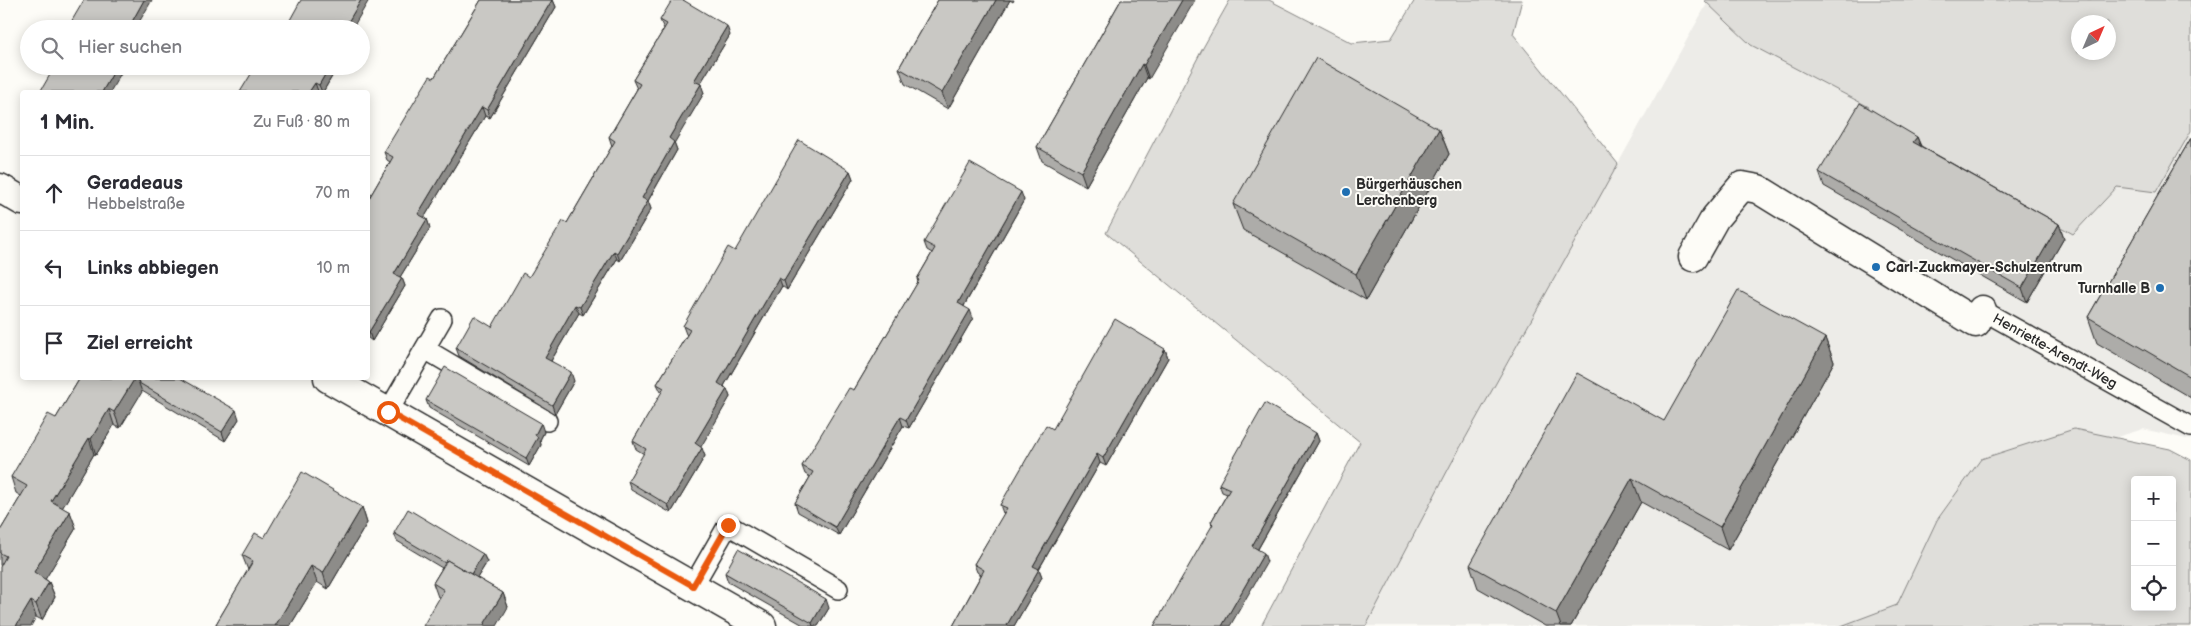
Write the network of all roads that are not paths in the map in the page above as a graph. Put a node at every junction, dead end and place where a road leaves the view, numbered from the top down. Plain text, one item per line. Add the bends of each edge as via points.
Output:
1 (0, 188) edge
2 (20, 200) edge
3 (1693, 257) dead end
4 (1982, 310) joint
5 (442, 319) dead end
6 (425, 349) junction
7 (332, 380) edge
8 (388, 412) junction
9 (547, 421) dead end
10 (2191, 426) edge
11 (693, 586) junction
12 (838, 589) dead end
13 (762, 626) edge

1 - 2 street
3 - 4 street, Henriette-Arendt-Weg via 1715,218 1742,186 1758,189 1976,322
4 - 10 lane, Henriette-Arendt-Weg
5 - 6 lane
6 - 8 lane
6 - 9 lane
7 - 8 street
8 - 11 street
11 - 12 lane via 728,525
11 - 13 street

